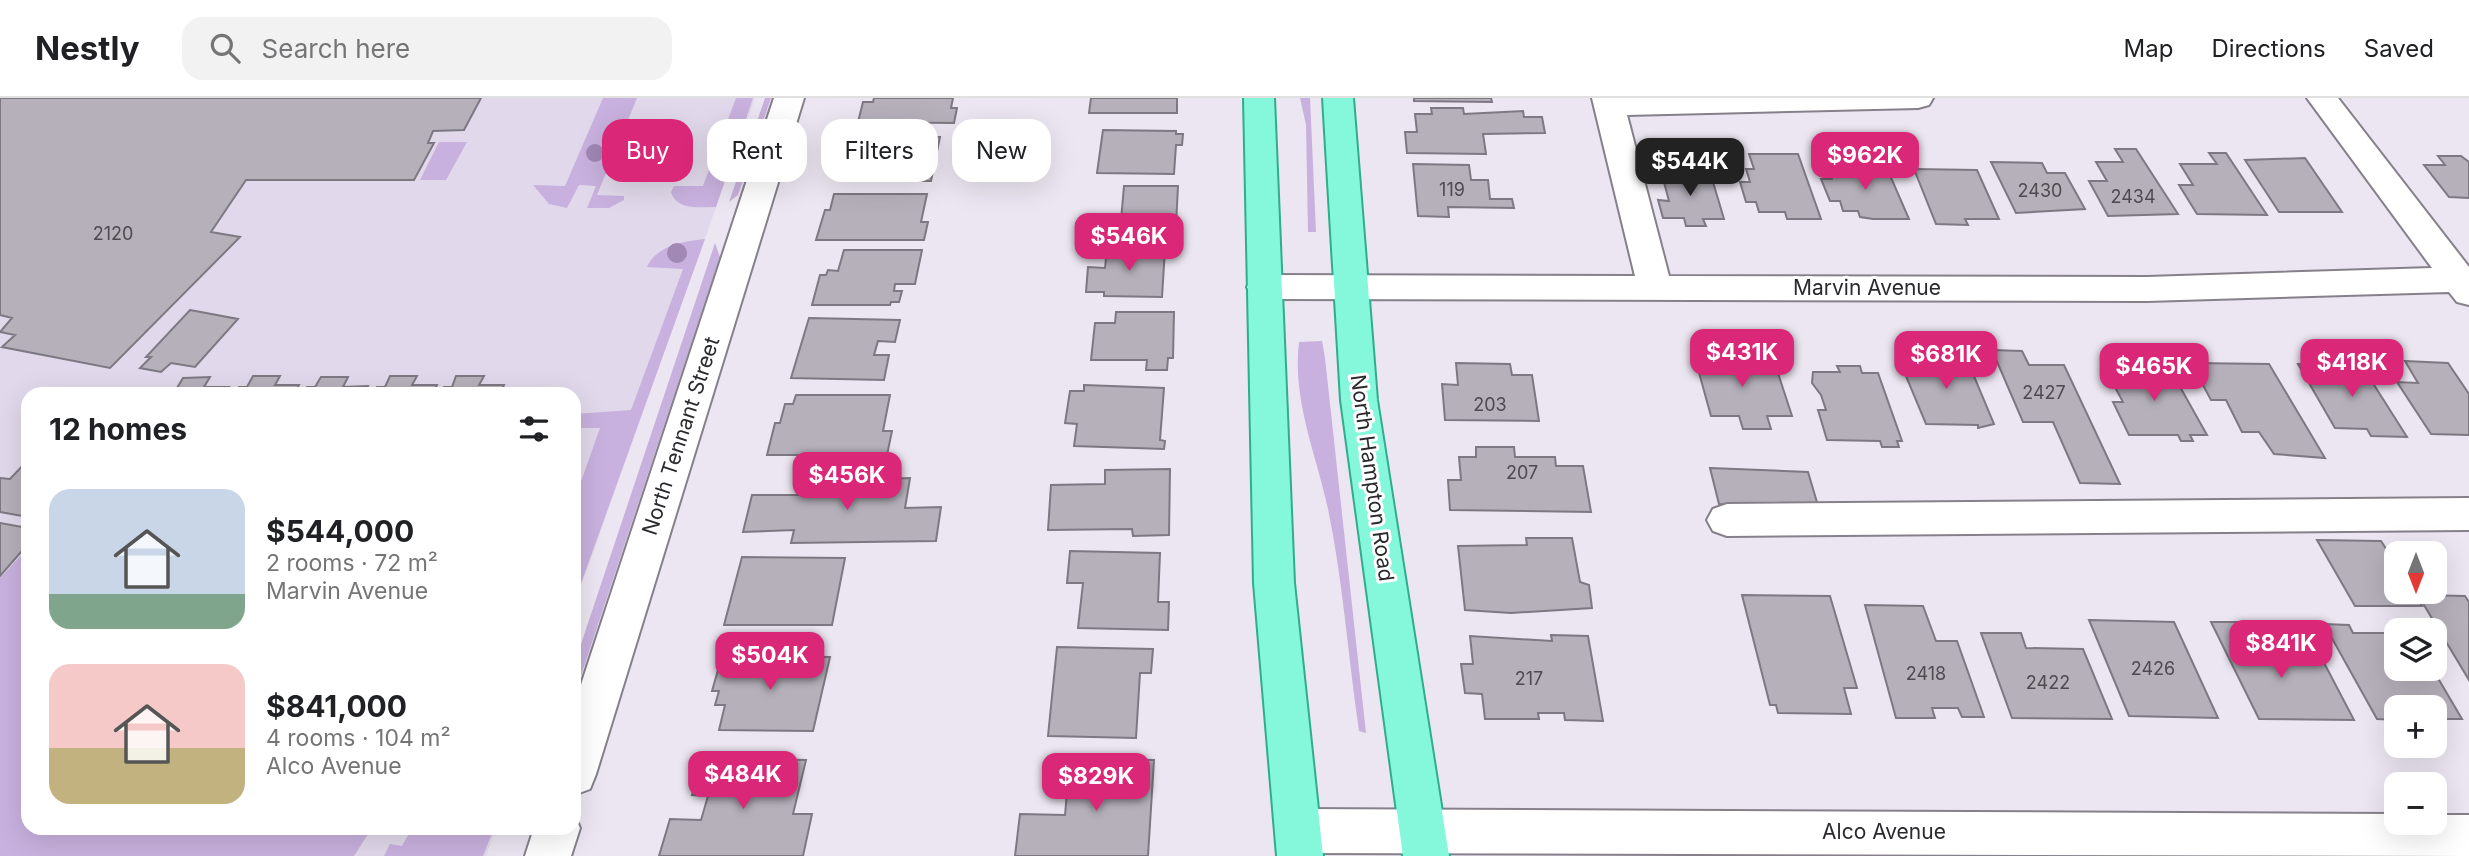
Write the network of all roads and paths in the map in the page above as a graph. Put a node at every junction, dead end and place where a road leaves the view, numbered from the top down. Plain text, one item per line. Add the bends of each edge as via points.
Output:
1 (789, 98) edge
2 (1259, 98) edge
3 (1338, 98) edge
4 (1918, 98) edge
5 (2322, 98) edge
6 (1609, 102) edge
7 (2466, 284) edge
8 (1264, 287) junction
9 (1351, 287) junction
10 (1655, 288) junction
11 (2469, 514) edge
12 (1727, 520) dead end
13 (581, 752) edge
14 (555, 835) edge
15 (2469, 837) edge
16 (1299, 843) edge
17 (1423, 843) edge
18 (1704, 844) edge
19 (1958, 844) edge
20 (2084, 845) edge
21 (2349, 847) edge
22 (548, 856) edge

1 - 13 street, North Tennant Street
2 - 8 main road
3 - 9 main road, North Hampton Road
4 - 6 street
5 - 7 street
6 - 10 street
7 - 10 street, Marvin Avenue
8 - 9 street, Marvin Avenue
8 - 16 main road via 1274,583
9 - 10 street, Marvin Avenue
9 - 17 main road, North Hampton Road via 1359,400
11 - 12 street
14 - 22 street
15 - 21 street, Alco Avenue
16 - 17 street, Alco Avenue
17 - 18 street, Alco Avenue
18 - 19 street, Alco Avenue
19 - 20 street, Alco Avenue
20 - 21 street, Alco Avenue

